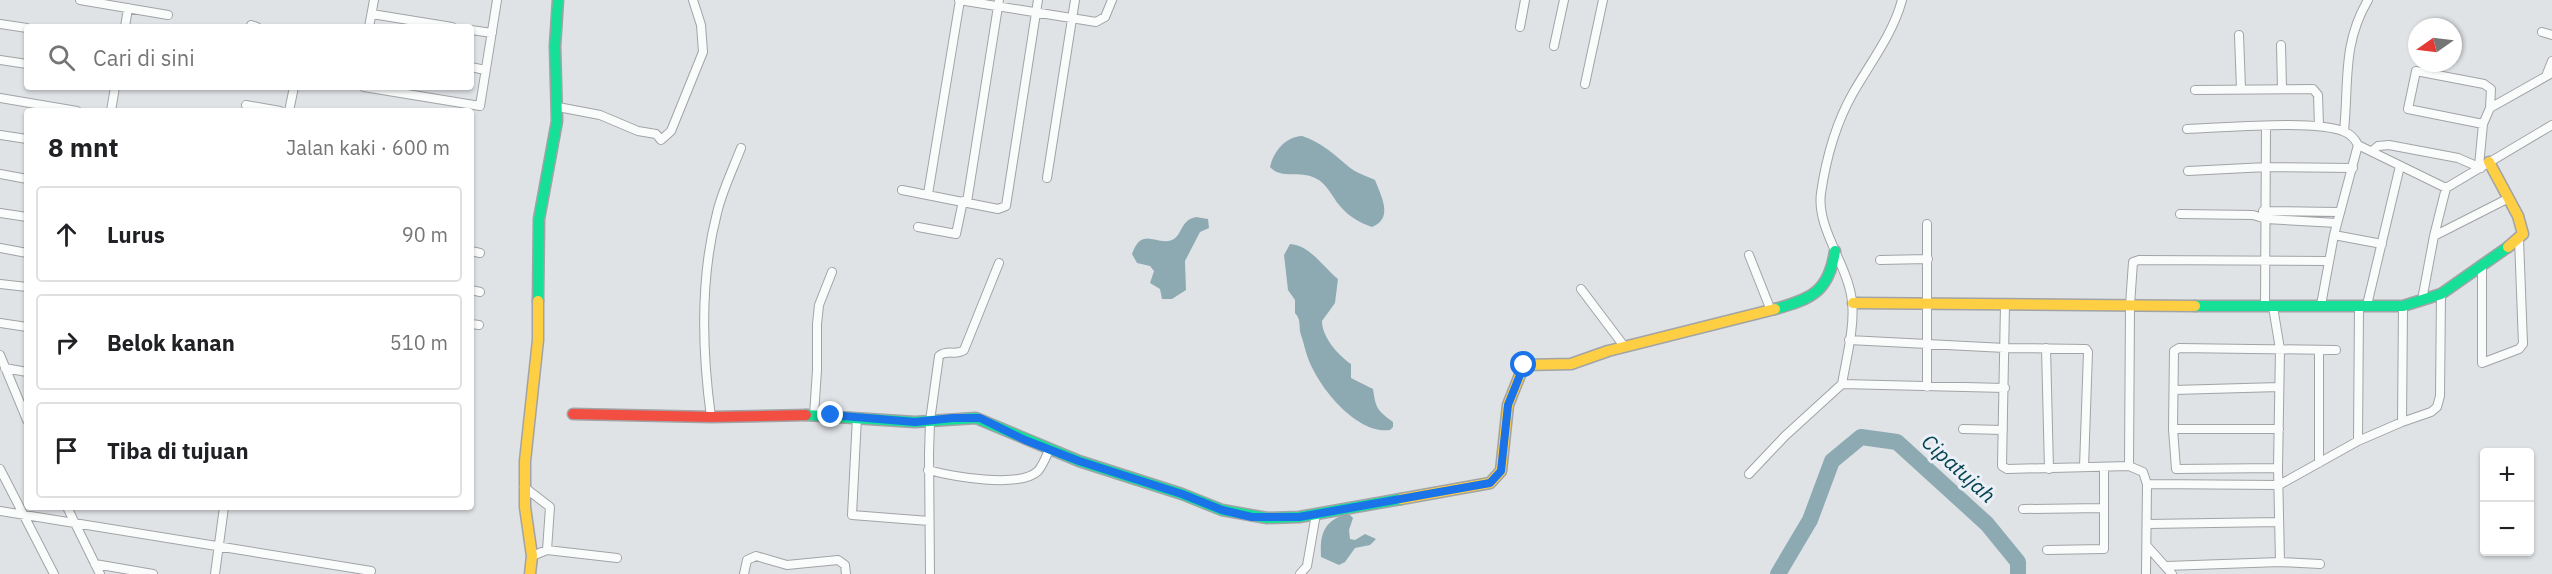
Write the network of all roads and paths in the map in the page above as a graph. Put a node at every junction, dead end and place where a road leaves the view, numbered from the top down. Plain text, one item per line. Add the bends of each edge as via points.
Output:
1 (80, 0) edge
2 (374, 0) edge
3 (497, 0) edge
4 (558, 0) edge
5 (693, 0) edge
6 (960, 0) edge
7 (1038, 0) edge
8 (1075, 0) edge
9 (1112, 0) edge
10 (1526, 0) edge
11 (1564, 0) edge
12 (1603, 0) edge
13 (1902, 0) edge
14 (2368, 0) edge
15 (998, 3) edge
16 (128, 8) junction
17 (1036, 13) junction
18 (372, 14) junction
19 (168, 15) dead end
20 (1072, 19) junction
21 (0, 24) edge
22 (125, 24) edge
23 (370, 24) edge
24 (434, 24) edge
25 (1520, 27) dead end
26 (24, 28) edge
27 (474, 30) edge
28 (2542, 32) dead end
29 (492, 33) junction
30 (2239, 35) dead end
31 (2552, 35) edge
32 (2281, 45) dead end
33 (1554, 46) dead end
34 (0, 60) edge
35 (2552, 61) edge
36 (24, 64) edge
37 (474, 68) edge
38 (485, 70) junction
39 (2549, 75) edge
40 (1585, 84) dead end
41 (2282, 88) junction
42 (2241, 89) junction
43 (114, 90) edge
44 (294, 90) edge
45 (382, 90) edge
46 (2195, 90) dead end
47 (0, 98) edge
48 (246, 105) dead end
49 (558, 107) junction
50 (59, 108) edge
51 (112, 108) edge
52 (263, 108) edge
53 (290, 108) edge
54 (2490, 108) junction
55 (2483, 124) junction
56 (2552, 125) edge
57 (2319, 126) junction
58 (2266, 127) junction
59 (2187, 129) dead end
60 (2344, 131) junction
61 (0, 135) edge
62 (24, 139) edge
63 (2358, 145) junction
64 (741, 148) dead end
65 (2372, 151) junction
66 (2483, 165) junction
67 (2400, 166) junction
68 (2267, 167) junction
69 (2353, 168) junction
70 (2188, 171) dead end
71 (0, 174) edge
72 (24, 178) edge
73 (1047, 178) dead end
74 (2446, 188) junction
75 (902, 190) dead end
76 (928, 194) junction
77 (2507, 199) junction
78 (965, 202) junction
79 (2266, 210) junction
80 (2339, 212) junction
81 (0, 213) edge
82 (2180, 214) dead end
83 (2253, 215) junction
84 (24, 217) edge
85 (2266, 219) junction
86 (2337, 223) junction
87 (1928, 224) dead end
88 (918, 227) dead end
89 (2334, 235) junction
90 (2434, 236) junction
91 (2519, 239) junction
92 (2382, 244) junction
93 (0, 248) edge
94 (1835, 250) junction
95 (24, 252) edge
96 (474, 252) edge
97 (480, 253) dead end
98 (1749, 255) dead end
99 (1928, 259) junction
100 (1880, 260) dead end
101 (2264, 261) junction
102 (2329, 261) junction
103 (999, 263) dead end
104 (2482, 265) junction
105 (832, 272) dead end
106 (0, 284) edge
107 (24, 287) edge
108 (1581, 289) dead end
109 (474, 291) edge
110 (480, 292) dead end
111 (2440, 294) junction
112 (2422, 300) junction
113 (1927, 302) junction
114 (1853, 303) junction
115 (2005, 304) junction
116 (2130, 305) junction
117 (2321, 305) junction
118 (2269, 306) junction
119 (2363, 306) junction
120 (2403, 306) junction
121 (1770, 308) junction
122 (0, 323) edge
123 (24, 327) edge
124 (1849, 340) junction
125 (1624, 346) junction
126 (1927, 346) junction
127 (2005, 348) junction
128 (2046, 348) junction
129 (2280, 349) junction
130 (2319, 350) junction
131 (2336, 351) dead end
132 (0, 355) edge
133 (5, 368) junction
134 (24, 371) edge
135 (1842, 384) junction
136 (1927, 387) junction
137 (2279, 387) junction
138 (2005, 388) junction
139 (2174, 390) junction
140 (23, 405) edge
141 (573, 414) dead end
142 (814, 415) junction
143 (711, 417) junction
144 (857, 417) junction
145 (930, 421) junction
146 (2402, 422) junction
147 (1963, 429) dead end
148 (2173, 429) junction
149 (2279, 429) junction
150 (2003, 430) junction
151 (2358, 441) junction
152 (1049, 450) junction
153 (2319, 463) junction
154 (2129, 466) junction
155 (2084, 467) junction
156 (2104, 468) junction
157 (2278, 468) junction
158 (0, 469) edge
159 (2049, 469) junction
160 (928, 470) junction
161 (1749, 474) dead end
162 (2147, 484) junction
163 (2279, 485) junction
164 (524, 487) junction
165 (2104, 508) junction
166 (68, 510) edge
167 (223, 510) edge
168 (2023, 510) dead end
169 (0, 511) edge
170 (1316, 514) junction
171 (22, 515) junction
172 (929, 521) junction
173 (2279, 522) junction
174 (74, 523) junction
175 (2147, 524) junction
176 (2147, 546) junction
177 (220, 547) junction
178 (547, 550) junction
179 (2047, 550) dead end
180 (532, 556) junction
181 (617, 558) dead end
182 (2280, 562) junction
183 (95, 564) junction
184 (2320, 564) dead end
185 (2166, 566) junction
186 (371, 572) dead end
187 (54, 574) edge
188 (100, 574) edge
189 (153, 574) edge
190 (215, 574) edge
191 (530, 574) edge
192 (744, 574) edge
193 (846, 574) edge
194 (930, 574) edge
195 (1300, 574) edge
196 (2146, 574) edge
197 (2172, 574) edge

1 - 16 street
2 - 18 street
3 - 29 street
4 - 49 street
5 - 49 street via 701,25 703,52 671,130 664,138 600,115
6 - 15 street
6 - 76 street
7 - 17 street
8 - 20 street
9 - 20 street via 1100,22
10 - 25 street
11 - 33 street
12 - 40 street
13 - 94 street via 1887,35 1851,96 1833,142 1821,203
14 - 60 street via 2351,38
15 - 17 street
15 - 78 street
16 - 19 street
16 - 22 street
17 - 20 street
17 - 78 street via 1008,202 998,209
18 - 23 street
18 - 24 street
20 - 73 street
21 - 26 street
27 - 29 street
28 - 31 street
29 - 38 street
30 - 42 street
32 - 41 street
34 - 36 street
35 - 39 street
37 - 38 street
38 - 45 street via 480,106
39 - 54 street
41 - 42 street
41 - 57 street via 2316,92
42 - 46 street
43 - 51 street
44 - 53 street
47 - 50 street
48 - 52 street
49 - 164 street via 540,219 538,340
54 - 55 street
54 - 55 street via 2489,86 2416,71 2408,109
55 - 66 street
56 - 66 street
57 - 58 street
57 - 60 street
58 - 59 street
58 - 68 street
60 - 63 street
61 - 62 street
63 - 65 street
63 - 69 street
64 - 143 street via 717,211 706,283 705,366
65 - 66 street via 2384,145
65 - 67 street
66 - 74 street
66 - 77 street
67 - 74 street
67 - 92 street
68 - 69 street
68 - 70 street
68 - 79 street
69 - 80 street
71 - 72 street
74 - 90 street
75 - 76 street
76 - 78 street
77 - 90 street
77 - 91 street via 2522,225
78 - 88 street via 956,234
79 - 80 street
79 - 83 street
79 - 85 street
80 - 86 street
81 - 84 street
82 - 83 street
83 - 85 street
85 - 86 street
85 - 101 street
86 - 89 street
87 - 99 street
89 - 92 street
89 - 102 street
90 - 112 street
91 - 104 street
91 - 104 street via 2523,344 2482,363
92 - 119 street
93 - 95 street
94 - 114 street
94 - 121 street via 1831,272 1816,293 1801,302
96 - 97 street
98 - 121 street
99 - 100 street
99 - 113 street
101 - 102 street
101 - 116 street via 2136,261 2132,265
101 - 118 street
102 - 117 street
103 - 145 street via 964,350 939,356
104 - 111 street
105 - 142 street via 819,305
106 - 107 street
108 - 125 street
109 - 110 street
111 - 112 street
111 - 146 street via 2438,404 2431,412
112 - 120 street
113 - 114 street
113 - 115 street
113 - 126 street
114 - 124 street
115 - 116 street
115 - 127 street
116 - 118 street
116 - 154 street
117 - 118 street
117 - 119 street
118 - 129 street
119 - 120 street
119 - 151 street
120 - 146 street
121 - 125 street
122 - 123 street
124 - 126 street
124 - 135 street
125 - 170 street via 1561,366 1523,366 1508,405 1501,471 1490,483
126 - 127 street
126 - 136 street
127 - 128 street
127 - 138 street
128 - 155 street via 2084,348 2088,352
128 - 159 street
129 - 130 street
129 - 137 street
129 - 139 street via 2177,348
130 - 131 street
130 - 153 street
132 - 133 street
133 - 134 street
133 - 140 street
135 - 136 street
135 - 161 street
136 - 138 street
137 - 139 street
137 - 149 street
138 - 150 street
139 - 148 street
141 - 143 street
142 - 143 street
142 - 144 street
144 - 145 street
144 - 172 street via 852,515
145 - 152 street via 980,418
145 - 160 street
146 - 151 street
147 - 150 street
148 - 149 street
148 - 157 street via 2177,470
149 - 157 street
150 - 159 street via 2003,467
151 - 153 street
152 - 160 street via 1037,472 1027,476 986,480
152 - 170 street via 1234,514 1279,518
153 - 163 street
154 - 156 street
154 - 162 street via 2143,472
155 - 156 street
155 - 159 street
156 - 165 street
157 - 163 street
158 - 171 street
160 - 172 street
162 - 163 street
162 - 175 street
163 - 173 street
164 - 178 street via 550,507
164 - 180 street
165 - 168 street
165 - 179 street via 2104,549
166 - 174 street
167 - 177 street
169 - 171 street
170 - 195 street via 1307,566
171 - 174 street
171 - 187 street
172 - 194 street
173 - 175 street
173 - 182 street
174 - 177 street
174 - 183 street
175 - 176 street
176 - 185 street
176 - 196 street
177 - 186 street
177 - 190 street
178 - 180 street
178 - 181 street
180 - 191 street
182 - 184 street
182 - 185 street
183 - 188 street
183 - 189 street
185 - 197 street
192 - 193 street via 747,560 756,556 787,565 838,560 845,565

